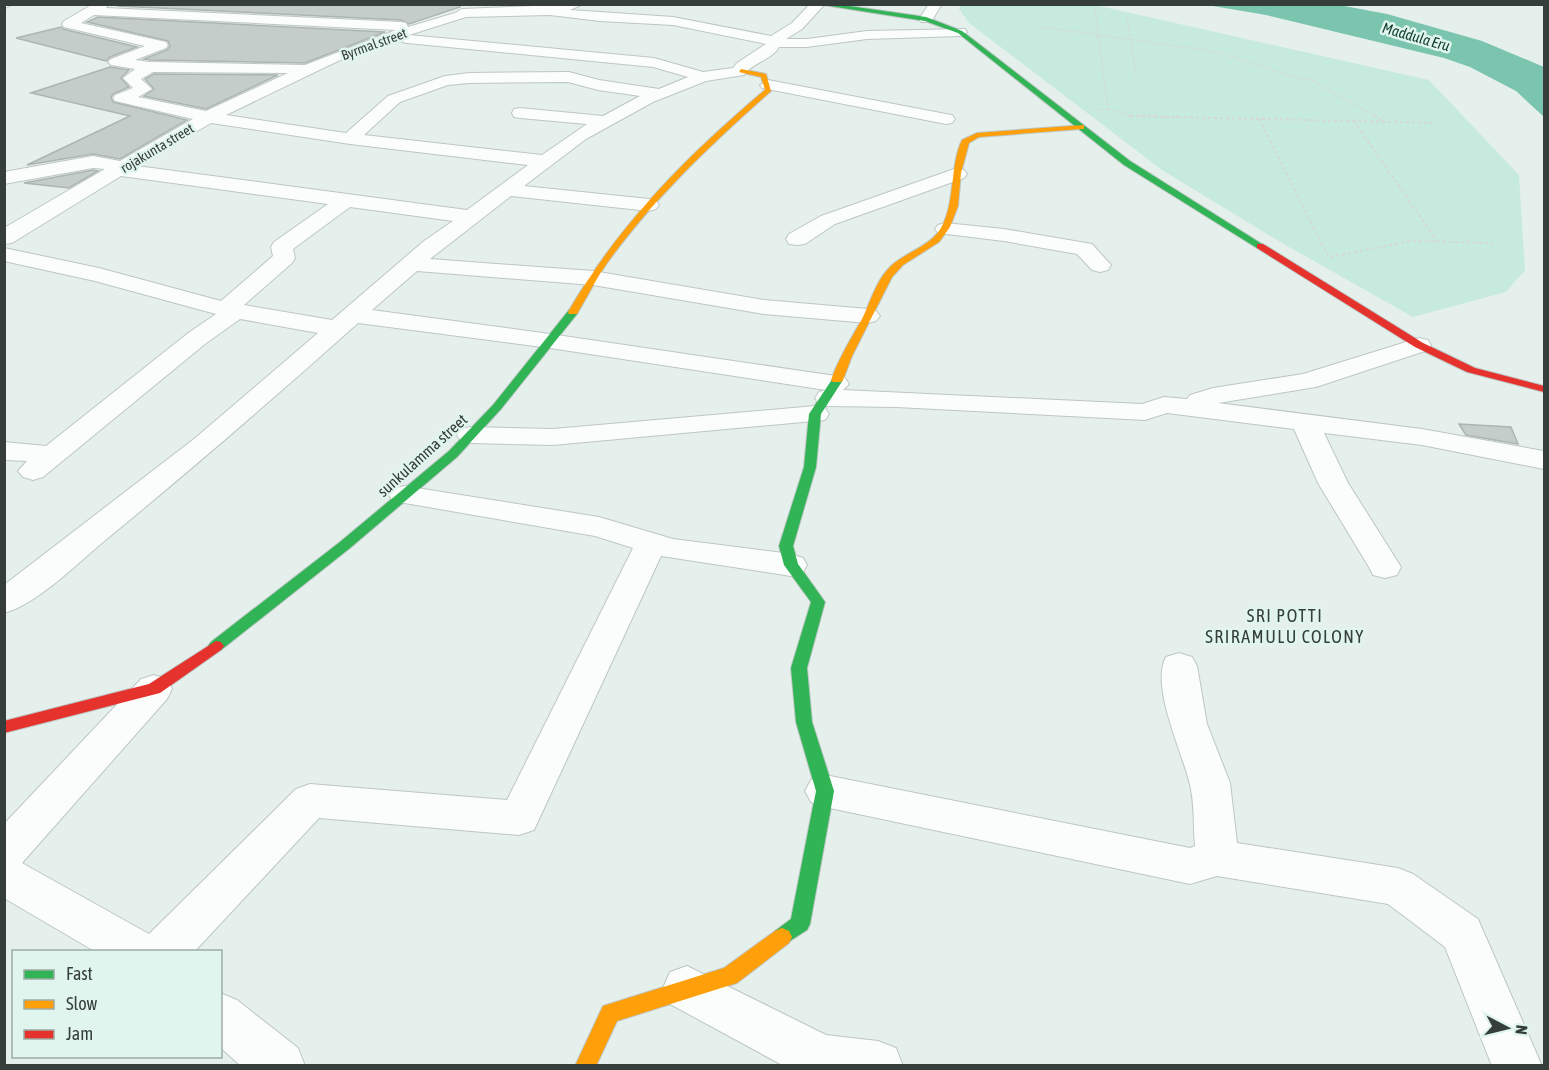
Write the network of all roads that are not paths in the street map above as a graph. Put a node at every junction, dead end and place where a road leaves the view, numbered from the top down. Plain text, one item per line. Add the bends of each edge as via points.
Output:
1 (163, 4) edge
2 (221, 4) edge
3 (278, 4) edge
4 (577, 4) edge
5 (936, 4) edge
6 (819, 5) edge
7 (99, 8) edge
8 (550, 11) junction
9 (429, 12) dead end
10 (139, 13) junction
11 (461, 14) junction
12 (192, 16) junction
13 (244, 18) junction
14 (926, 19) junction
15 (213, 29) dead end
16 (93, 30) junction
17 (960, 32) junction
18 (426, 33) junction
19 (132, 38) junction
20 (206, 51) dead end
21 (755, 53) junction
22 (592, 57) junction
23 (150, 67) junction
24 (182, 69) junction
25 (310, 69) junction
26 (569, 77) junction
27 (703, 77) junction
28 (768, 85) junction
29 (661, 94) junction
30 (520, 113) dead end
31 (208, 117) junction
32 (606, 121) junction
33 (1081, 127) junction
34 (977, 135) junction
35 (350, 139) junction
36 (545, 161) junction
37 (124, 168) junction
38 (957, 174) junction
39 (4, 178) edge
40 (507, 190) junction
41 (345, 201) junction
42 (649, 206) junction
43 (471, 217) junction
44 (945, 229) junction
45 (4, 238) edge
46 (797, 239) dead end
47 (4, 254) edge
48 (412, 264) junction
49 (1100, 265) dead end
50 (593, 278) junction
51 (230, 310) junction
52 (868, 316) junction
53 (346, 322) junction
54 (550, 341) junction
55 (1419, 345) junction
56 (1545, 389) edge
57 (827, 399) junction
58 (1184, 406) junction
59 (1304, 421) junction
60 (471, 435) junction
61 (4, 451) edge
62 (1545, 460) edge
63 (404, 495) junction
64 (651, 543) junction
65 (791, 565) junction
66 (1385, 567) dead end
67 (4, 602) edge
68 (1179, 666) dead end
69 (154, 689) junction
70 (4, 727) edge
71 (825, 791) junction
72 (4, 853) edge
73 (1217, 858) junction
74 (4, 873) edge
75 (136, 950) edge
76 (164, 950) edge
77 (687, 988) junction
78 (222, 1018) edge
79 (280, 1065) edge
80 (585, 1065) edge
81 (878, 1065) edge
82 (1517, 1065) edge

1 - 10 street
2 - 12 street
3 - 13 street
4 - 8 street
5 - 14 street
6 - 14 street
6 - 21 street via 796,27
7 - 10 street
7 - 16 street via 69,24
8 - 11 street, Byrmal street
8 - 21 street via 673,21 705,29
9 - 11 street
10 - 12 street
10 - 16 street
11 - 18 street, Byrmal street
12 - 13 street
12 - 19 street
13 - 15 street
13 - 18 street
14 - 17 street
16 - 19 street
17 - 21 street via 867,35
17 - 33 street
18 - 22 street via 476,47
18 - 25 street, Byrmal street via 383,38
19 - 23 street via 166,44 116,62
20 - 24 street
21 - 27 street
21 - 28 street
22 - 26 street
22 - 27 street via 654,63
23 - 24 street
23 - 31 street, rojakunta street via 131,78 144,89 121,98
24 - 25 street
25 - 31 street, Byrmal street
26 - 29 street
26 - 35 street via 445,81 394,99
27 - 29 street
28 - 34 street via 949,113
28 - 42 street, sunkulamma street via 769,90 711,139
29 - 32 street
30 - 32 street
31 - 35 street
31 - 37 street, rojakunta street
32 - 36 street
33 - 34 street
33 - 55 street via 1127,163
34 - 38 street via 965,142
35 - 36 street
36 - 40 street
37 - 39 street via 93,162
37 - 41 street
37 - 45 street, rojakunta street
38 - 44 street via 956,202
38 - 46 street via 828,220
40 - 42 street
40 - 43 street
41 - 43 street
41 - 51 street via 282,247 284,258
42 - 50 street, sunkulamma street
43 - 48 street
44 - 49 street via 1084,249
44 - 52 street via 932,245 915,251 894,268 878,288
47 - 51 street
48 - 50 street
48 - 53 street
50 - 52 street via 764,307
50 - 54 street, sunkulamma street
51 - 53 street
51 - 61 street via 43,463
52 - 57 street
53 - 54 street
53 - 67 street via 204,445
54 - 57 street
54 - 60 street, sunkulamma street
55 - 56 street via 1471,370
55 - 58 street via 1307,381 1213,396
57 - 58 street via 1145,412 1164,405
57 - 60 street via 553,437
57 - 65 street via 786,546
58 - 59 street
59 - 62 street via 1422,437
59 - 66 street via 1334,483
60 - 63 street, sunkulamma street
63 - 64 street via 599,527
63 - 69 street, sunkulamma street via 240,629
64 - 65 street
64 - 76 street via 519,818 310,801
65 - 71 street via 818,602 799,668 804,722
68 - 73 street via 1188,724 1210,783
69 - 70 street, sunkulamma street
69 - 72 street
71 - 73 street via 1190,866
71 - 77 street via 800,924 730,976
73 - 82 street via 1398,887 1462,933
74 - 75 street
77 - 80 street via 610,1012
77 - 81 street via 822,1059
78 - 79 street

